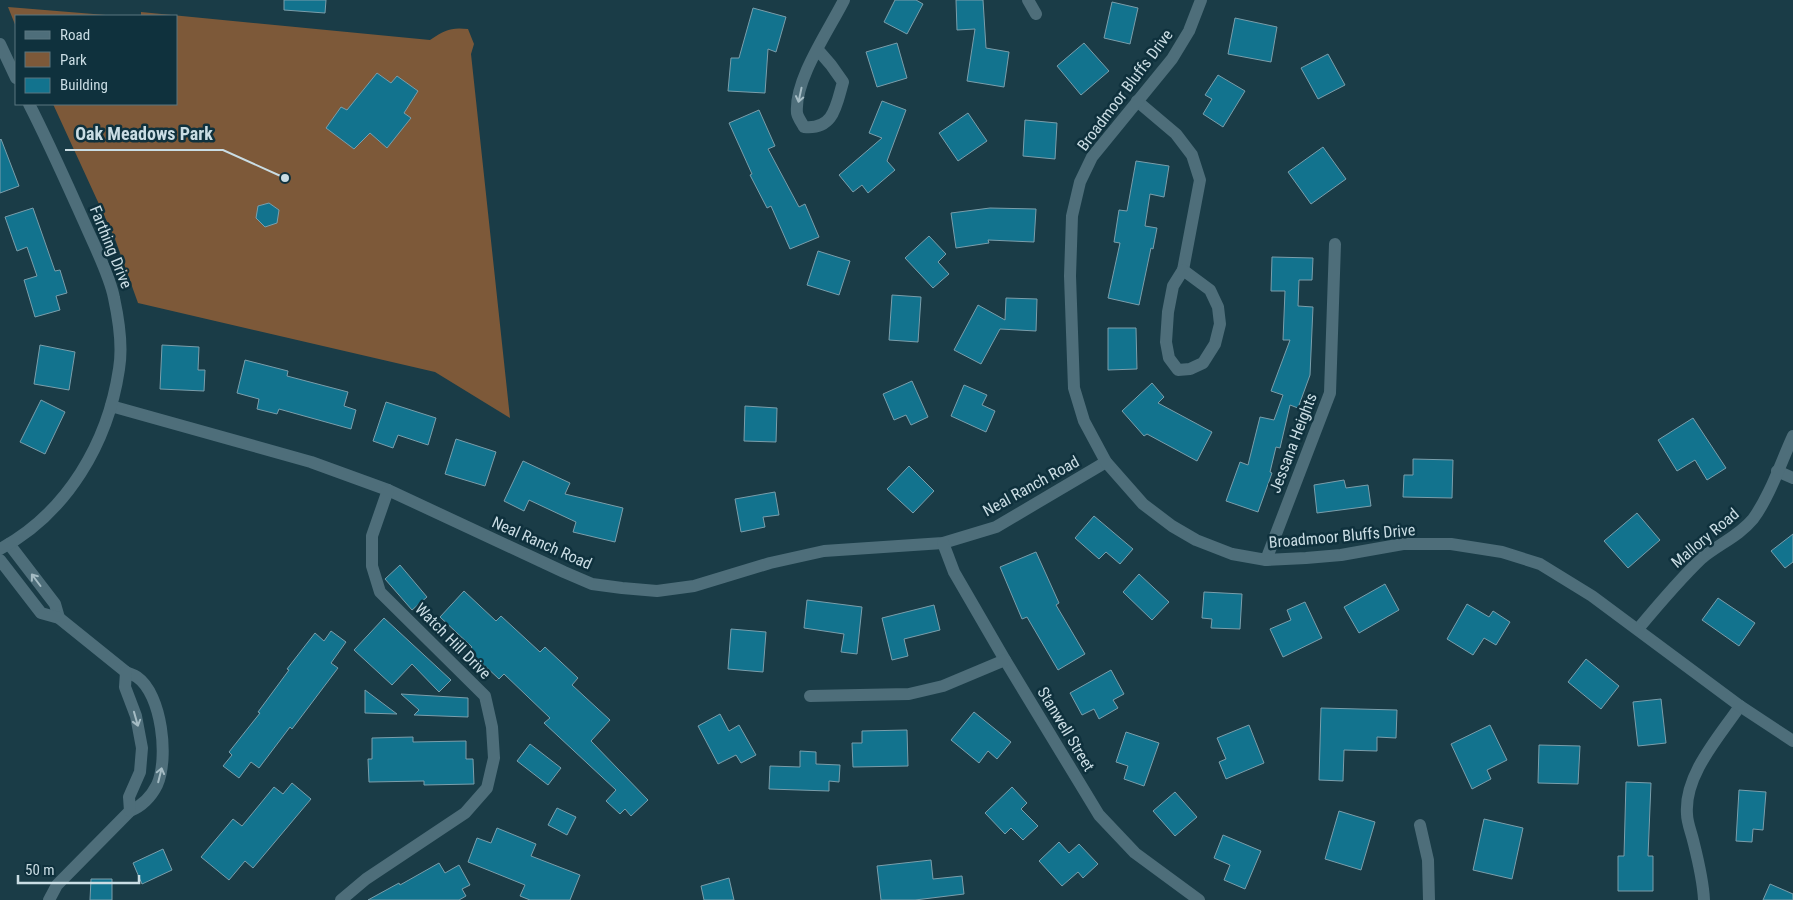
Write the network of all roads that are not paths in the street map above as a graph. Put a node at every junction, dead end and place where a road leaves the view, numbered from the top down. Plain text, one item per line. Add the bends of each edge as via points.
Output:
1 (844, 0) edge
2 (1028, 0) edge
3 (1201, 0) edge
4 (1036, 14) dead end
5 (0, 44) edge
6 (818, 50) junction
7 (15, 76) edge
8 (1137, 101) junction
9 (30, 105) edge
10 (1335, 244) dead end
11 (1183, 270) junction
12 (111, 406) junction
13 (1793, 436) edge
14 (1106, 462) junction
15 (1778, 471) junction
16 (1793, 478) edge
17 (388, 490) junction
18 (943, 543) junction
19 (5, 546) edge
20 (0, 560) edge
21 (1266, 560) junction
22 (59, 618) junction
23 (1638, 629) junction
24 (1005, 660) junction
25 (126, 672) junction
26 (810, 696) dead end
27 (1740, 706) junction
28 (1793, 741) edge
29 (130, 811) junction
30 (1420, 825) dead end
31 (49, 900) edge
32 (341, 900) edge
33 (1199, 900) edge
34 (1429, 900) edge
35 (1704, 900) edge

1 - 6 street
2 - 4 street
3 - 8 street, Broadmoor Bluffs Drive via 1189,31 1172,59
5 - 7 street
6 -> 6 street via 798,97 798,115 804,127 823,126 834,113 843,82
8 - 11 street via 1176,134 1192,155 1200,180
8 - 14 street, Broadmoor Bluffs Drive via 1092,158 1080,182 1072,216 1070,276 1074,388 1084,421
9 - 12 street, Farthing Drive via 114,296 120,332 120,368
10 - 21 street, Jessana Heights via 1330,393
11 - 11 street via 1173,286 1166,342 1168,358 1178,370 1203,363 1215,344 1220,324 1218,307 1210,290
12 - 17 street, Neal Ranch Road via 311,462
12 - 19 street, Farthing Drive via 96,450 72,488 44,519
13 - 15 street, Mallory Road
14 - 18 street, Neal Ranch Road via 996,527
14 - 21 street, Broadmoor Bluffs Drive via 1143,504 1172,526 1196,540 1232,554
15 - 16 street
15 - 23 street, Mallory Road via 1754,518 1739,534 1704,556
17 - 18 street, Neal Ranch Road via 592,584 622,588 657,590 694,586 824,551
17 - 32 street, Watch Hill Drive via 372,536 372,566 380,592 485,696 494,758 488,788 465,813 366,879
18 - 24 street, Stanwell Street via 954,572
22 -> 19 street via 55,604
20 - 22 street via 41,613
21 - 23 street, Broadmoor Bluffs Drive via 1340,555 1403,544 1451,544 1502,552 1540,564
22 - 25 street
23 - 27 street, Broadmoor Bluffs Drive
24 - 26 street via 943,686 909,694
24 - 33 street, Stanwell Street via 1099,815 1135,853
25 -> 29 street via 126,688 142,748 140,772 130,797
29 -> 25 street via 141,806 156,786 163,743 153,699 138,677
27 - 28 street, Broadmoor Bluffs Drive
27 - 35 street via 1701,764 1687,799 1687,815 1701,870
29 - 31 street via 57,885
30 - 34 street via 1428,860

